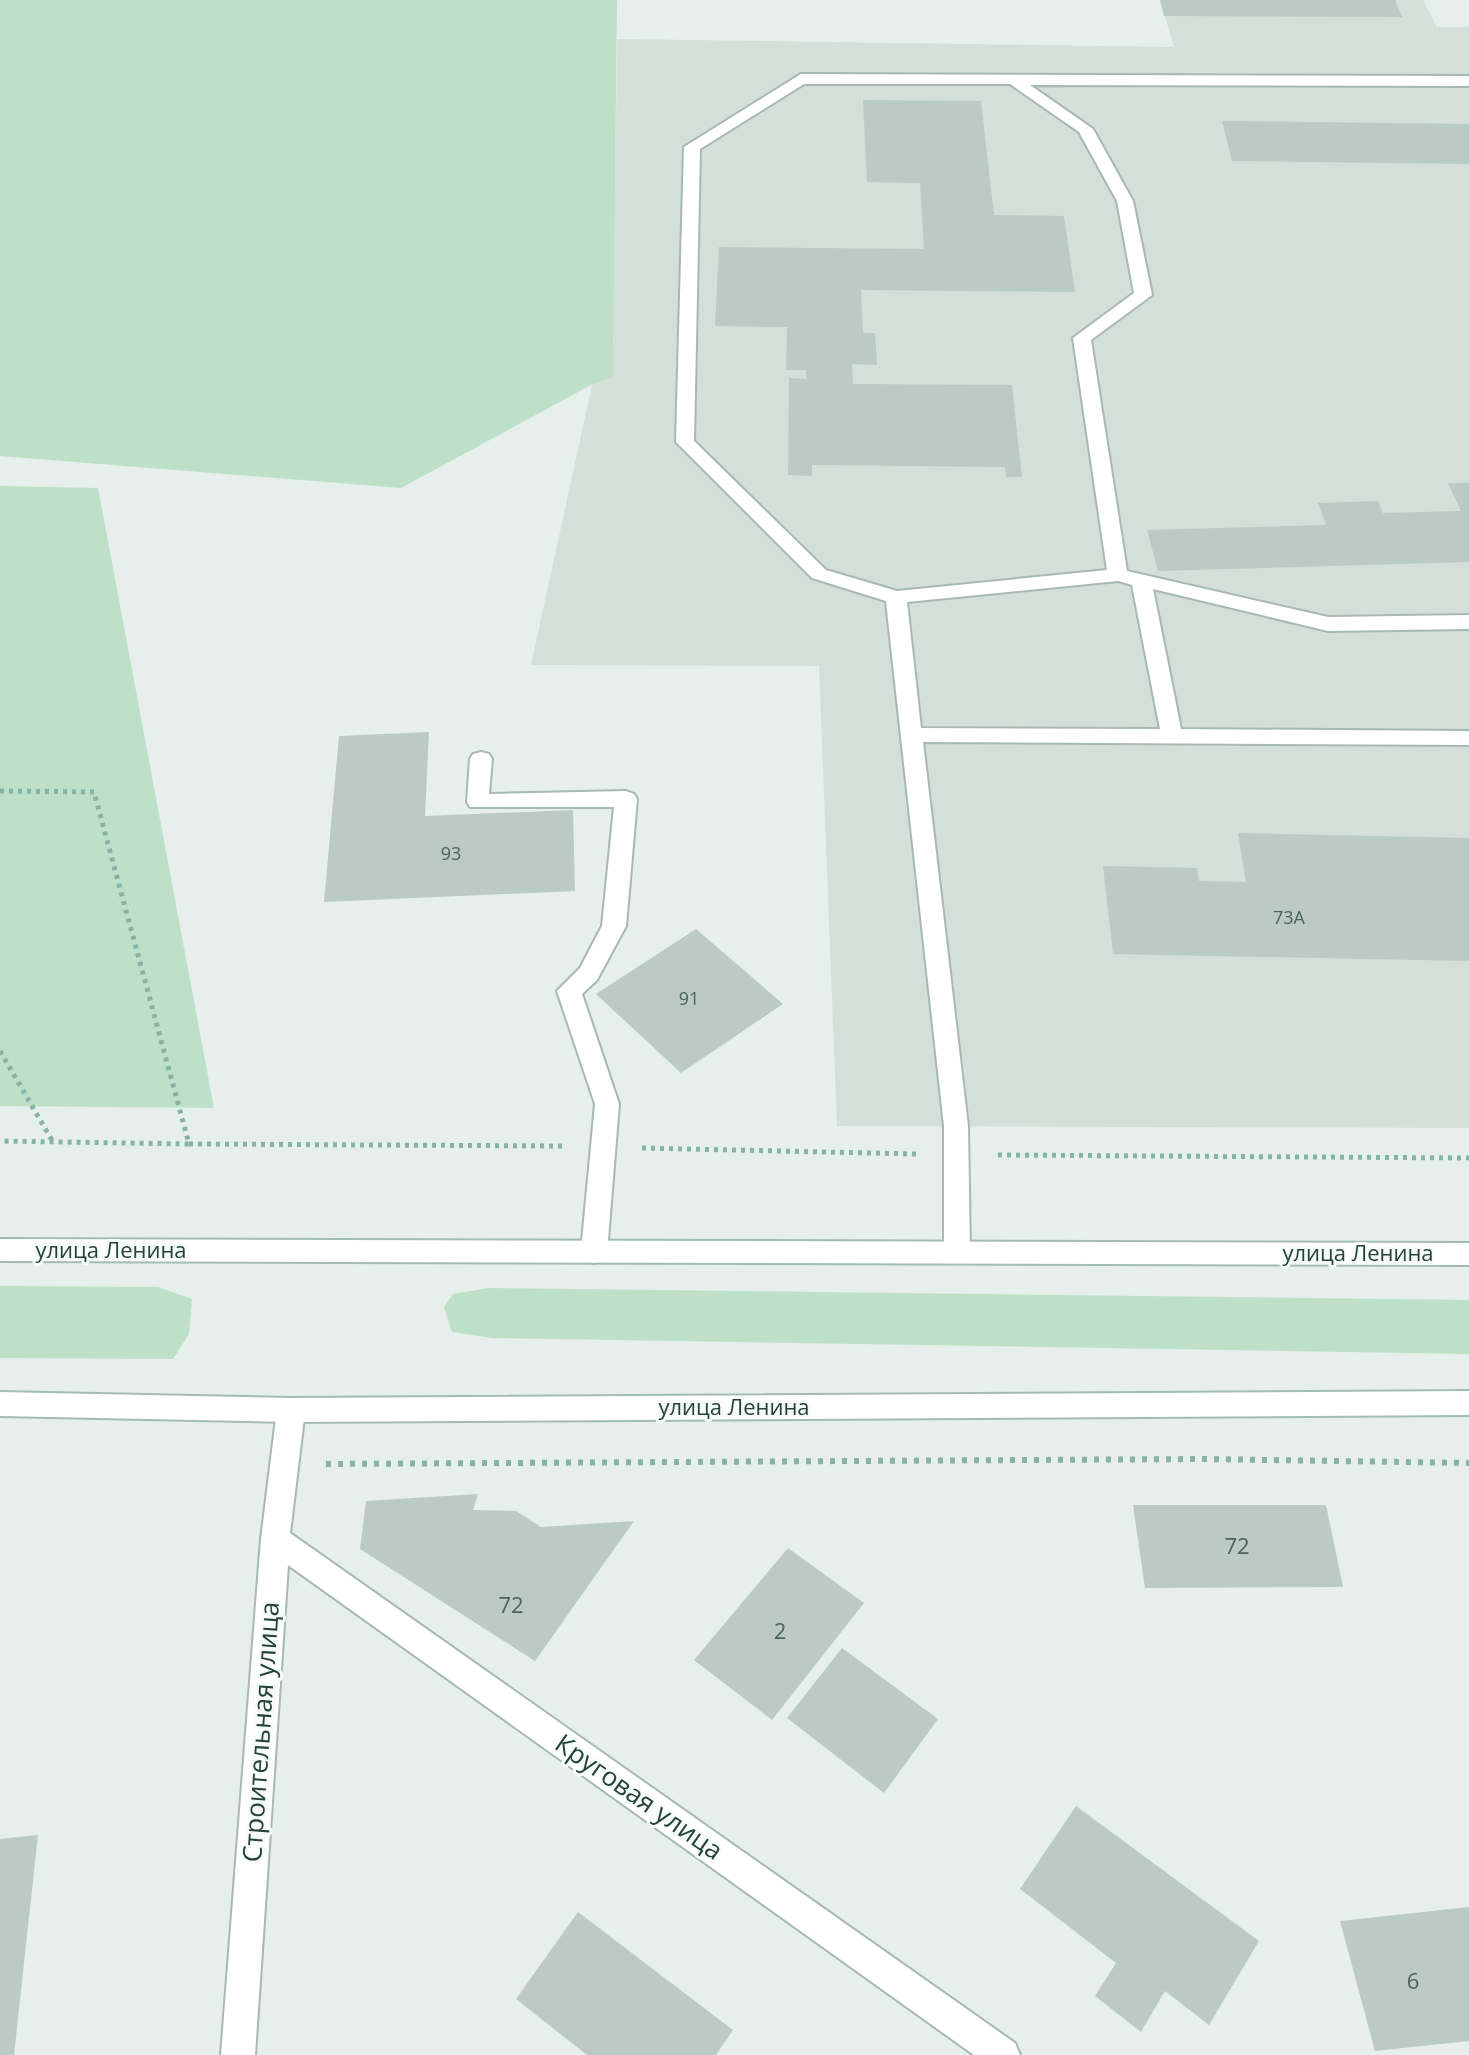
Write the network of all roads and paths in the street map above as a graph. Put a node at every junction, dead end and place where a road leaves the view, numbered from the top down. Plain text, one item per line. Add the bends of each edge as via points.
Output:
1 (1013, 80) junction
2 (1469, 81) edge
3 (1118, 575) junction
4 (1141, 580) junction
5 (896, 597) junction
6 (1469, 622) edge
7 (910, 735) junction
8 (1172, 737) junction
9 (1469, 738) edge
10 (481, 759) dead end
11 (0, 791) edge
12 (0, 1051) edge
13 (0, 1141) edge
14 (53, 1142) junction
15 (189, 1144) junction
16 (605, 1147) junction
17 (956, 1155) junction
18 (1469, 1158) edge
19 (0, 1250) edge
20 (594, 1252) junction
21 (957, 1252) junction
22 (1469, 1254) edge
23 (1469, 1403) edge
24 (0, 1404) edge
25 (291, 1410) junction
26 (1469, 1463) edge
27 (284, 1464) junction
28 (275, 1539) junction
29 (238, 2055) edge
30 (1003, 2055) edge

1 - 2 main road
1 - 3 main road via 1085,129 1125,201 1143,295 1082,338
1 - 5 main road via 801,79 692,147 685,442 819,574
3 - 4 main road
3 - 5 main road
4 - 6 main road via 1328,624
4 - 8 main road
5 - 7 main road
7 - 8 main road
7 - 17 main road
8 - 9 main road
10 - 16 main road via 478,802 626,799 614,926 589,974 569,991 607,1104
11 - 15 path via 94,792
12 - 14 path
13 - 14 path
14 - 15 path
15 - 16 path
16 - 17 path
16 - 20 main road
17 - 18 path
17 - 21 main road
19 - 20 main road, улица Ленина
20 - 21 main road, улица Ленина
21 - 22 main road, улица Ленина
23 - 25 main road, улица Ленина
24 - 25 main road, улица Ленина
25 - 27 main road, Строительная улица
26 - 27 path via 1203,1459
27 - 28 main road, Строительная улица
28 - 29 main road, Строительная улица
28 - 30 main road, Круговая улица

